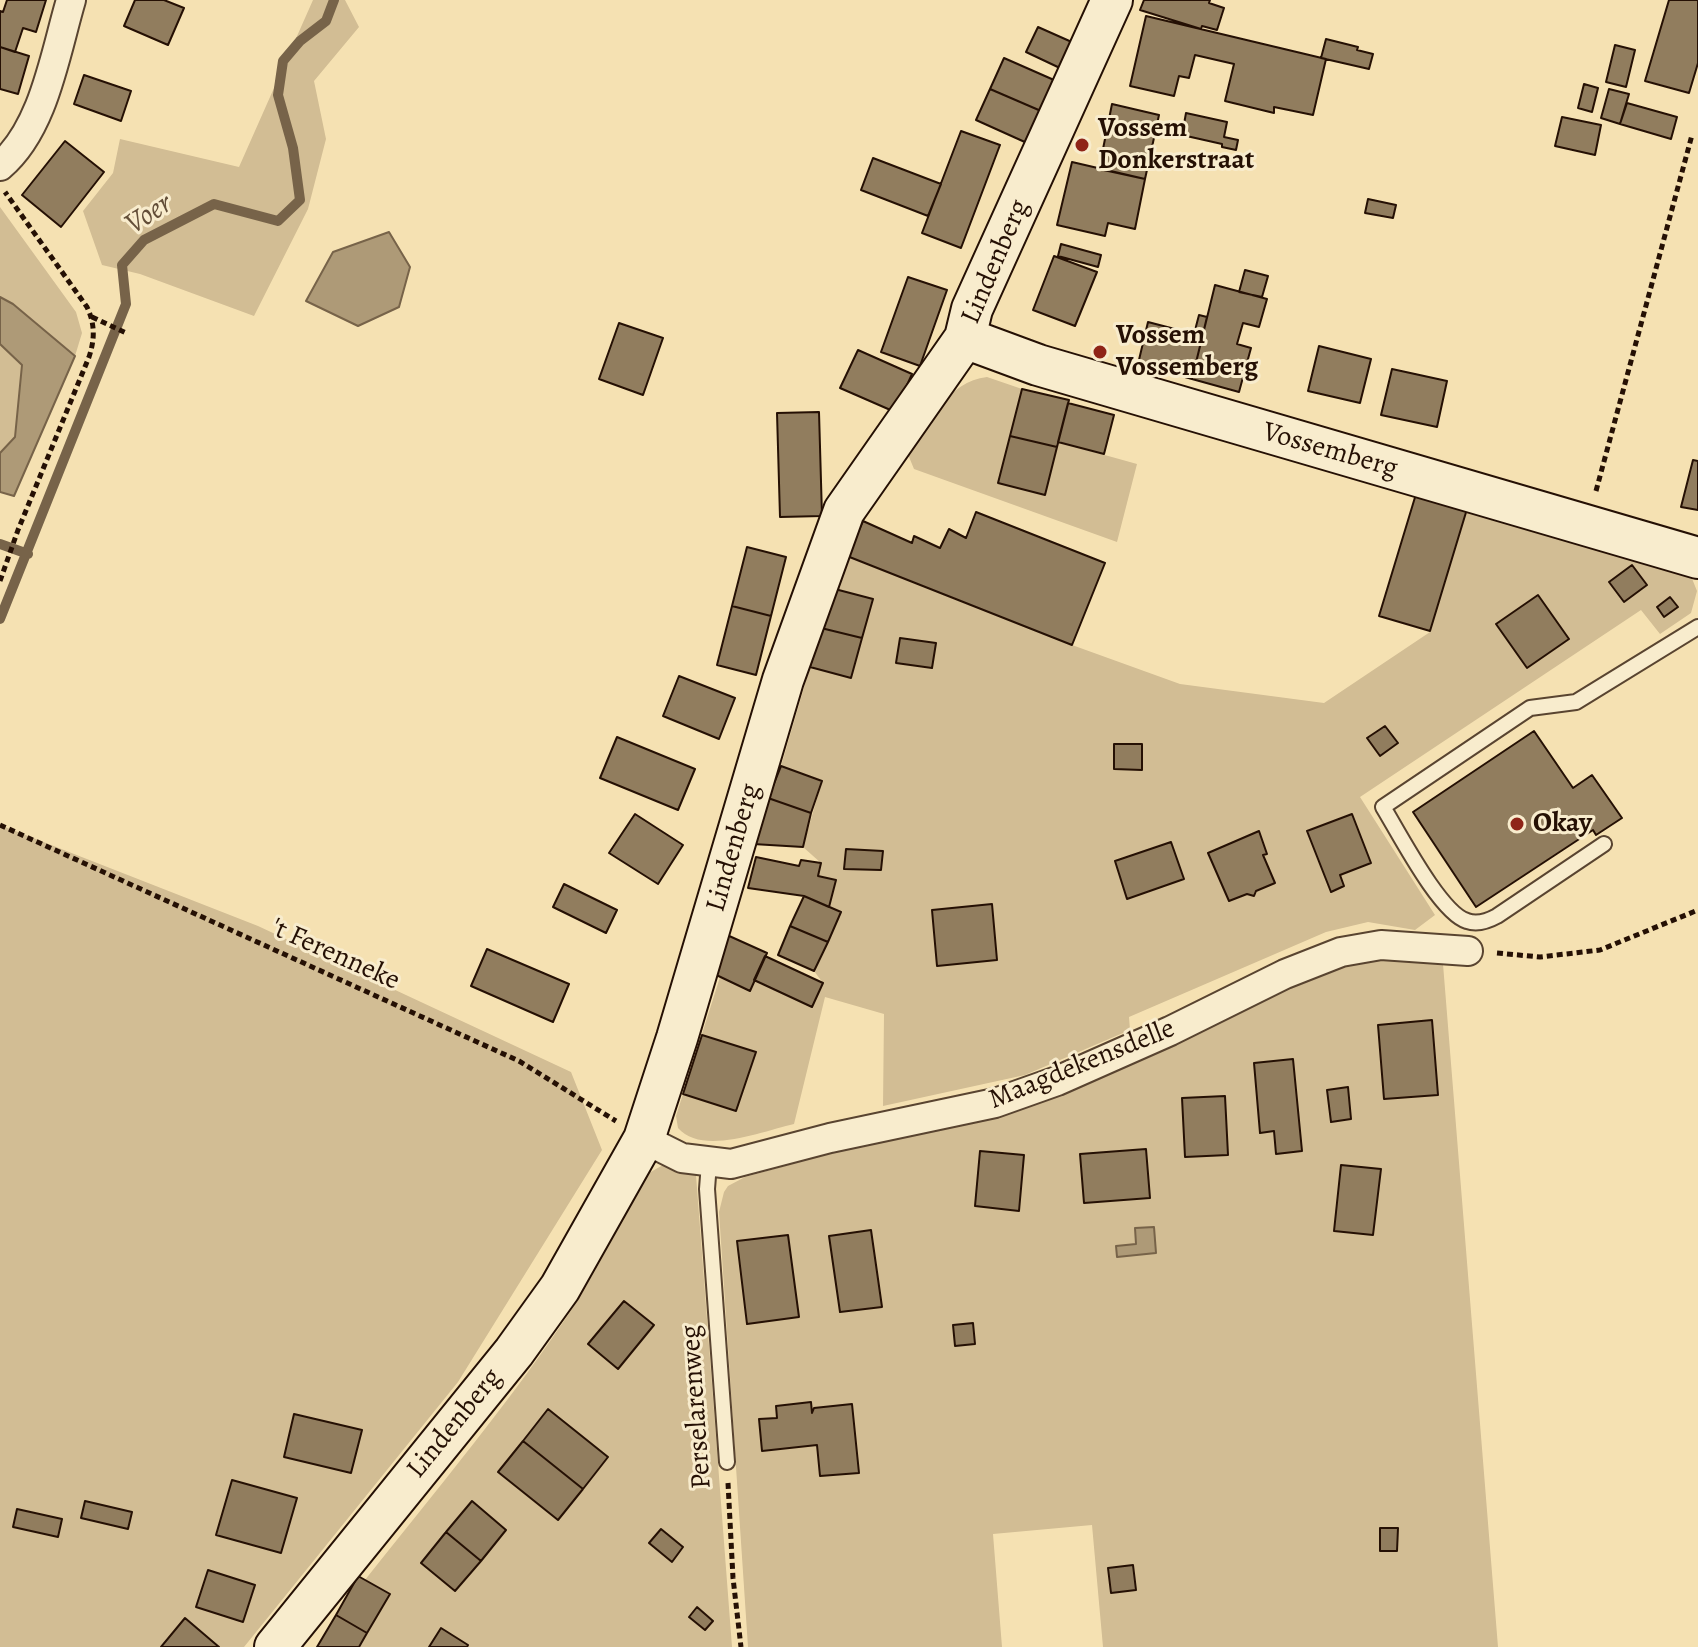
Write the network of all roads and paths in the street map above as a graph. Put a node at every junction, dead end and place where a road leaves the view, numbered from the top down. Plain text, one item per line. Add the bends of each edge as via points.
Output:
1 (71, 0) edge
2 (1112, 0) edge
3 (1692, 135) dead end
4 (0, 166) edge
5 (0, 185) edge
6 (92, 317) junction
7 (126, 333) dead end
8 (965, 338) junction
9 (1586, 527) junction
10 (1698, 558) edge
11 (0, 581) edge
12 (1698, 627) edge
13 (0, 825) edge
14 (1604, 844) dead end
15 (1698, 910) edge
16 (1468, 951) joint
17 (644, 1139) junction
18 (709, 1163) junction
19 (727, 1462) joint
20 (275, 1647) edge
21 (741, 1647) edge

1 - 4 street via 30,128 16,153
2 - 8 street, Lindenberg via 972,309
3 - 9 path
5 - 6 path
6 - 7 path
6 - 11 path via 89,357
8 - 9 street, Vossemberg via 1038,365
8 - 17 street, Lindenberg via 844,511 783,680
9 - 10 street, Vossemberg
12 - 14 lane via 1576,702 1530,708 1383,807 1439,897 1466,921 1497,916
13 - 17 path, 't Ferenneke via 519,1061
15 - 16 path via 1600,950 1540,957
16 - 18 street, Maagdekensdelle via 1381,945 1341,952 1057,1081 995,1103 731,1164
17 - 18 street, Maagdekensdelle via 682,1158
17 - 20 street, Lindenberg via 560,1288 514,1352
18 - 19 lane, Perselarenweg
19 - 21 path, Perselarenweg

